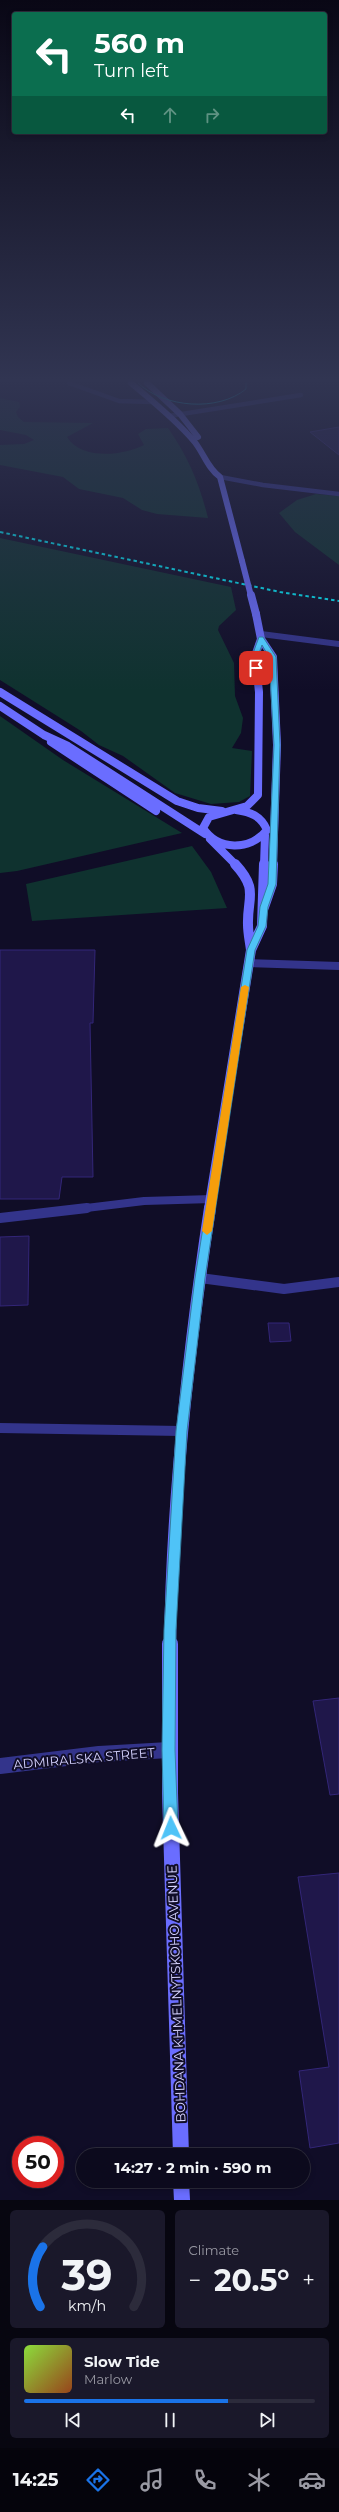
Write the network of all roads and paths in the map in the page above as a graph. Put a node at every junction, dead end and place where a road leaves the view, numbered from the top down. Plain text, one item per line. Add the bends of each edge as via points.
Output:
1 (220, 486) edge
2 (261, 486) edge
3 (339, 494) edge
4 (261, 636) junction
5 (339, 644) edge
6 (0, 692) edge
7 (0, 706) edge
8 (44, 735) junction
9 (236, 810) junction
10 (226, 811) junction
11 (275, 812) junction
12 (267, 824) junction
13 (265, 835) junction
14 (208, 836) junction
15 (232, 861) junction
16 (264, 907) junction
17 (251, 950) junction
18 (249, 963) junction
19 (339, 966) edge
20 (212, 1199) junction
21 (0, 1218) edge
22 (200, 1278) junction
23 (339, 1282) edge
24 (0, 1428) edge
25 (181, 1431) junction
26 (169, 1750) junction
27 (0, 1766) edge
28 (180, 2148) edge
29 (181, 2188) edge
30 (182, 2200) edge

1 - 4 main road, BOHDANA KHMELNYTSKOHO AVENUE, bridge
2 - 3 lane
4 - 5 lane
4 - 9 main road via 255,656 259,692 258,795 253,801
4 - 11 main road, BOHDANA KHMELNYTSKOHO AVENUE via 273,657 277,745
6 - 10 main road via 177,801 198,808
7 - 8 main road
8 - 14 main road via 68,746
8 - 15 main road via 59,749
9 - 10 main road
9 - 12 main road via 255,814
10 - 14 main road via 208,817 203,828
11 - 12 main road, BOHDANA KHMELNYTSKOHO AVENUE
11 - 16 main road, BOHDANA KHMELNYTSKOHO AVENUE via 272,884
12 - 13 main road, BOHDANA KHMELNYTSKOHO AVENUE via 268,830
13 - 14 main road via 240,845 229,845
13 - 16 main road, BOHDANA KHMELNYTSKOHO AVENUE
14 - 15 main road, BOHDANA KHMELNYTSKOHO AVENUE
15 - 17 main road, BOHDANA KHMELNYTSKOHO AVENUE via 250,887 252,898 248,924
16 - 17 main road, BOHDANA KHMELNYTSKOHO AVENUE via 262,926
17 - 18 main road, BOHDANA KHMELNYTSKOHO AVENUE
18 - 19 lane
18 - 20 main road, BOHDANA KHMELNYTSKOHO AVENUE
20 - 21 lane via 144,1201
20 - 22 main road, BOHDANA KHMELNYTSKOHO AVENUE
22 - 23 lane via 284,1289
22 - 25 main road, BOHDANA KHMELNYTSKOHO AVENUE
24 - 25 lane
25 - 26 main road, BOHDANA KHMELNYTSKOHO AVENUE via 171,1622
26 - 27 street, ADMIRALSKA STREET via 99,1754
26 - 28 main road, BOHDANA KHMELNYTSKOHO AVENUE
29 - 30 main road

